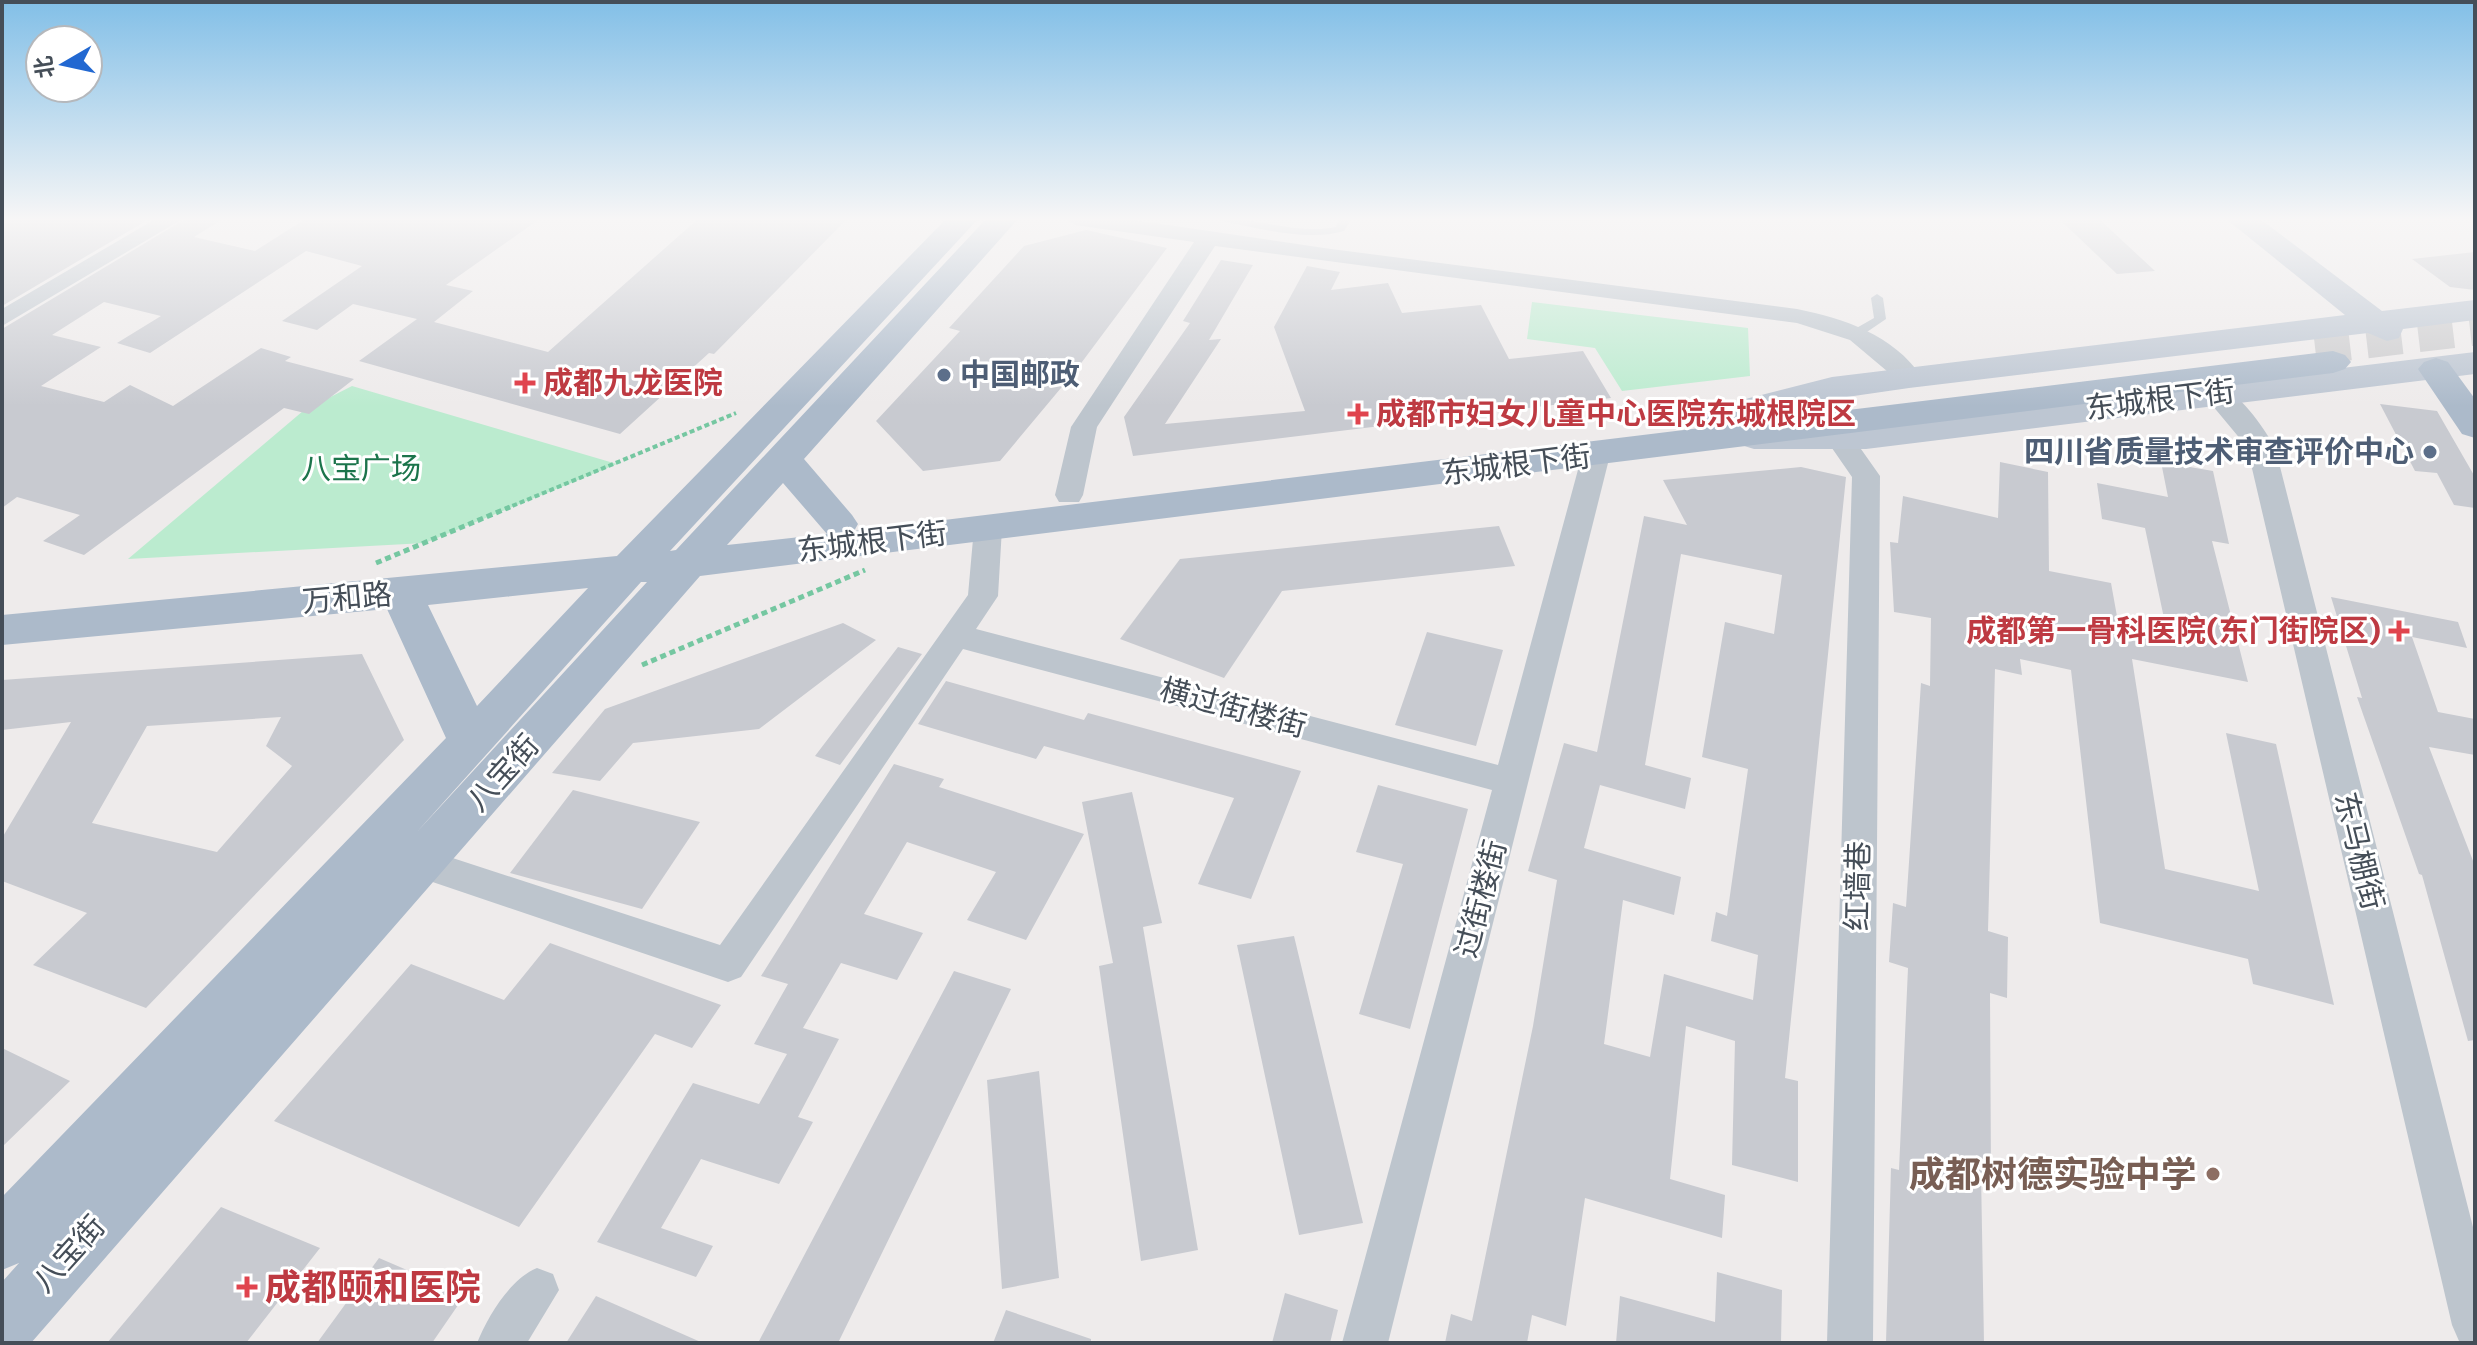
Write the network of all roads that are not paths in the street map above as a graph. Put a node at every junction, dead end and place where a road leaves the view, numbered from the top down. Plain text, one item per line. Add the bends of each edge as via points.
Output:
1 (67, 281) edge
2 (909, 281) edge
3 (947, 281) edge
4 (1180, 281) edge
5 (1565, 281) edge
6 (2332, 281) edge
7 (2345, 281) edge
8 (1877, 298) dead end
9 (2475, 310) edge
10 (2, 319) edge
11 (2390, 320) junction
12 (1857, 333) junction
13 (2324, 354) tunnel mouth
14 (2466, 368) edge
15 (1909, 377) junction
16 (2215, 393) junction
17 (2475, 426) edge
18 (1732, 427) junction
19 (1839, 438) junction
20 (1596, 455) junction
21 (785, 461) junction
22 (1069, 495) junction
23 (838, 524) junction
24 (988, 528) junction
25 (672, 552) junction
26 (401, 593) junction
27 (2, 603) edge
28 (2, 630) edge
29 (954, 635) junction
30 (471, 742) junction
31 (1511, 782) junction
32 (422, 863) junction
33 (2, 1240) edge
34 (537, 1290) dead end
35 (2475, 1325) edge
36 (2, 1328) edge
37 (500, 1343) edge
38 (1365, 1343) edge
39 (1850, 1343) edge

1 - 10 street
2 - 25 main road, 八宝街
3 - 21 main road, 八宝街
4 - 22 street via 1084,427
5 - 12 street via 1797,316
6 - 11 street
7 - 11 street
8 - 12 lane via 1880,319
9 - 11 street, 东城根下街
11 - 14 street
11 - 15 street, 东城根下街
12 - 15 street via 1871,339
13 - 18 main road
14 - 16 street, 东城根下街
14 - 17 main road
15 - 18 street, 东城根下街 via 1832,388
16 - 19 street, 东城根下街
16 - 35 street, 东马棚街 via 2261,447
18 - 19 street, 东城根下街
18 - 20 main road, 东城根下街
18 - 22 main road, 东城根下街
19 - 39 street, 红墙巷 via 1866,476
20 - 24 main road, 东城根下街
20 - 31 street, 过街楼街
21 - 23 main road
21 - 25 main road, 八宝街
22 - 23 main road, 东城根下街
23 - 25 main road, 东城根下街
24 - 25 main road, 东城根下街
24 - 29 street via 983,596
25 - 26 main road, 万和路
25 - 27 main road, 万和路 via 356,572
25 - 30 main road, 八宝街
25 - 32 main road, 八宝街
26 - 28 main road, 万和路
26 - 30 main road
29 - 31 street, 横过街楼街
29 - 32 street via 728,965
30 - 33 main road, 八宝街
31 - 38 street, 过街楼街
32 - 36 main road, 八宝街
34 - 37 street

